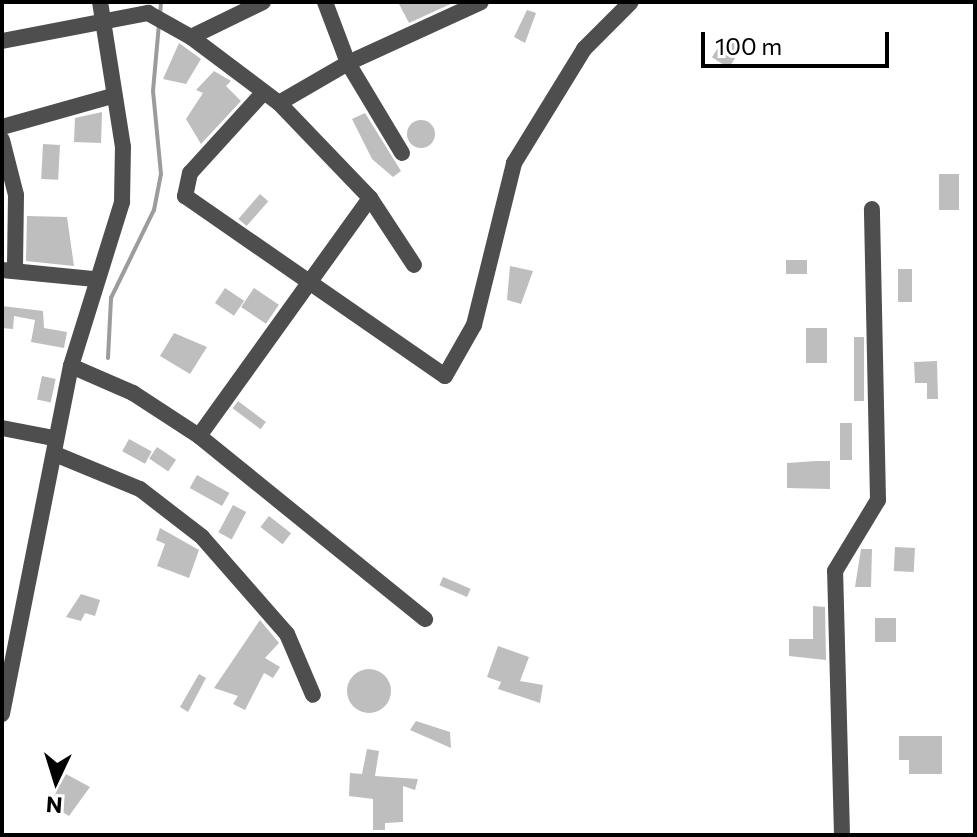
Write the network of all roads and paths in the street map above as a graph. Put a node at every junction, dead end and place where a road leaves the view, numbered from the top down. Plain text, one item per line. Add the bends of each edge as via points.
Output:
1 (263, 2) edge
2 (325, 2) edge
3 (481, 2) edge
4 (631, 2) edge
5 (100, 10) edge
6 (191, 37) junction
7 (2, 41) edge
8 (348, 63) junction
9 (262, 94) junction
10 (112, 96) junction
11 (279, 103) junction
12 (2, 127) edge
13 (2, 140) edge
14 (402, 153) dead end
15 (370, 198) junction
16 (872, 209) dead end
17 (414, 265) dead end
18 (8, 270) edge
19 (93, 279) junction
20 (303, 284) junction
21 (71, 366) junction
22 (2, 428) edge
23 (199, 436) junction
24 (54, 446) junction
25 (425, 619) dead end
26 (313, 695) dead end
27 (2, 714) edge
28 (842, 835) edge

1 - 6 street
2 - 8 street
3 - 8 street
4 - 20 street via 584,49 514,163 474,325 451,373 441,375
5 - 6 street via 148,13 169,20
5 - 7 street
5 - 10 street
6 - 9 street
8 - 11 street
8 - 14 street
9 - 11 street
9 - 20 street via 200,161 184,192
10 - 12 street
10 - 19 street via 123,147 122,202
11 - 15 street
13 - 18 street via 16,195
15 - 17 street
15 - 20 street
16 - 28 street via 878,500 835,571
18 - 19 street
19 - 21 street
20 - 23 street
21 - 23 street via 133,393
21 - 24 street
22 - 24 street
23 - 25 street
24 - 26 street via 140,489 202,537 287,634
24 - 27 street

